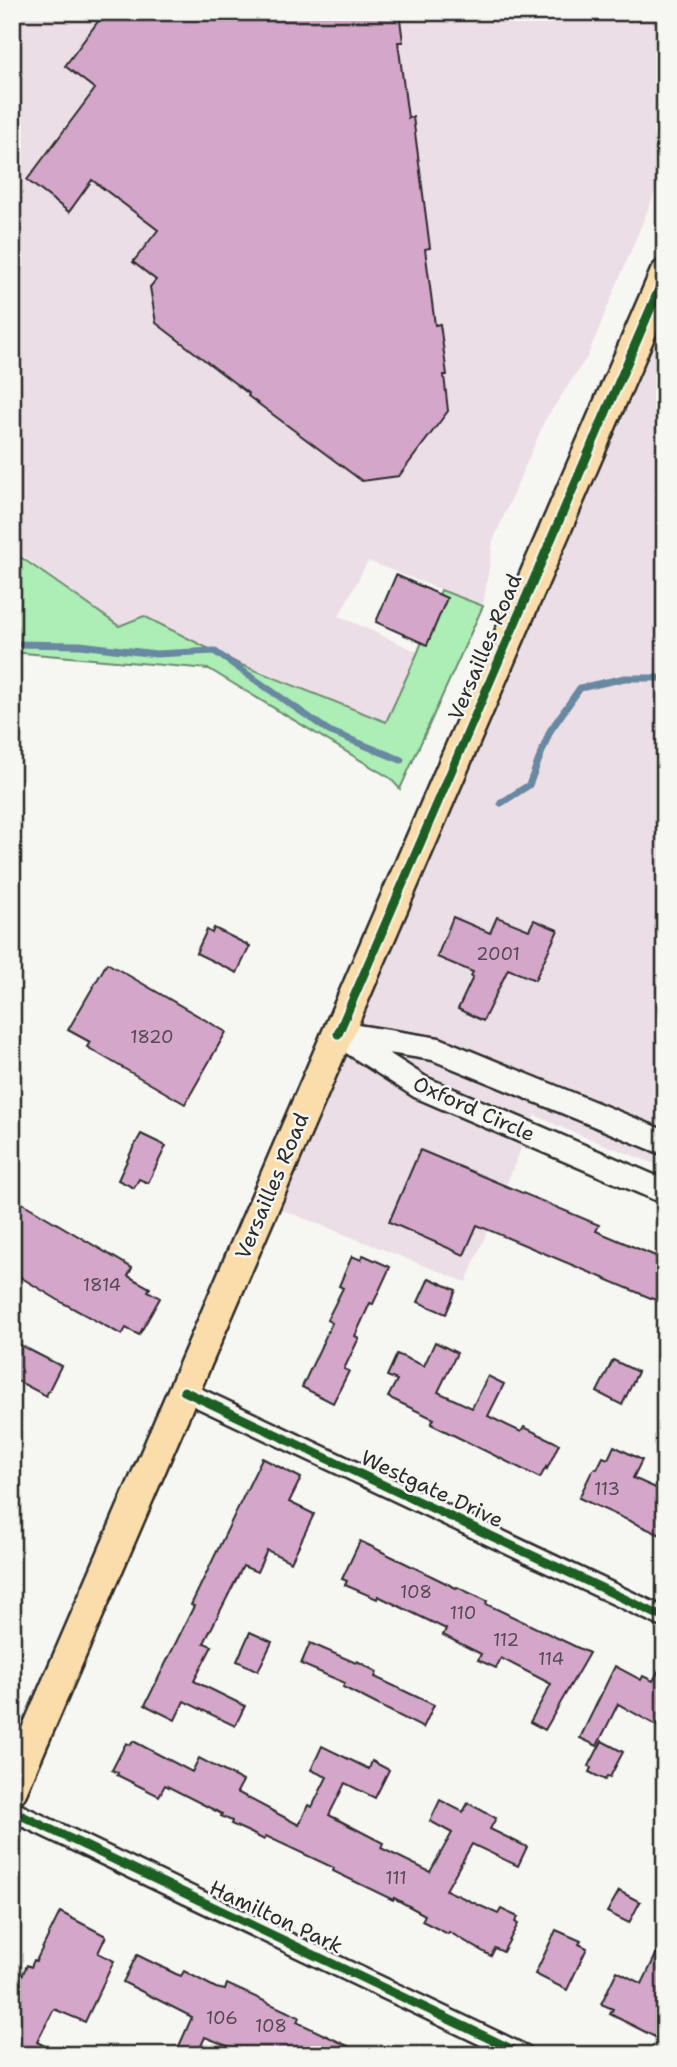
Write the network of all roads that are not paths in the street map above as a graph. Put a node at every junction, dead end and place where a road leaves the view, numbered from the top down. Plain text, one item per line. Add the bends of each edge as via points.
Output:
1 (665, 275) edge
2 (338, 1034) junction
3 (665, 1143) edge
4 (665, 1192) edge
5 (184, 1391) junction
6 (665, 1618) edge
7 (12, 1789) edge
8 (12, 1811) edge
9 (524, 2055) edge

1 - 2 main road, Versailles Road
2 - 3 street, Oxford Circle via 436,1049
2 - 4 street, Oxford Circle via 420,1087
2 - 5 main road, Versailles Road
5 - 6 street, Westgate Drive
5 - 7 main road, Versailles Road
8 - 9 street, Hamilton Park

